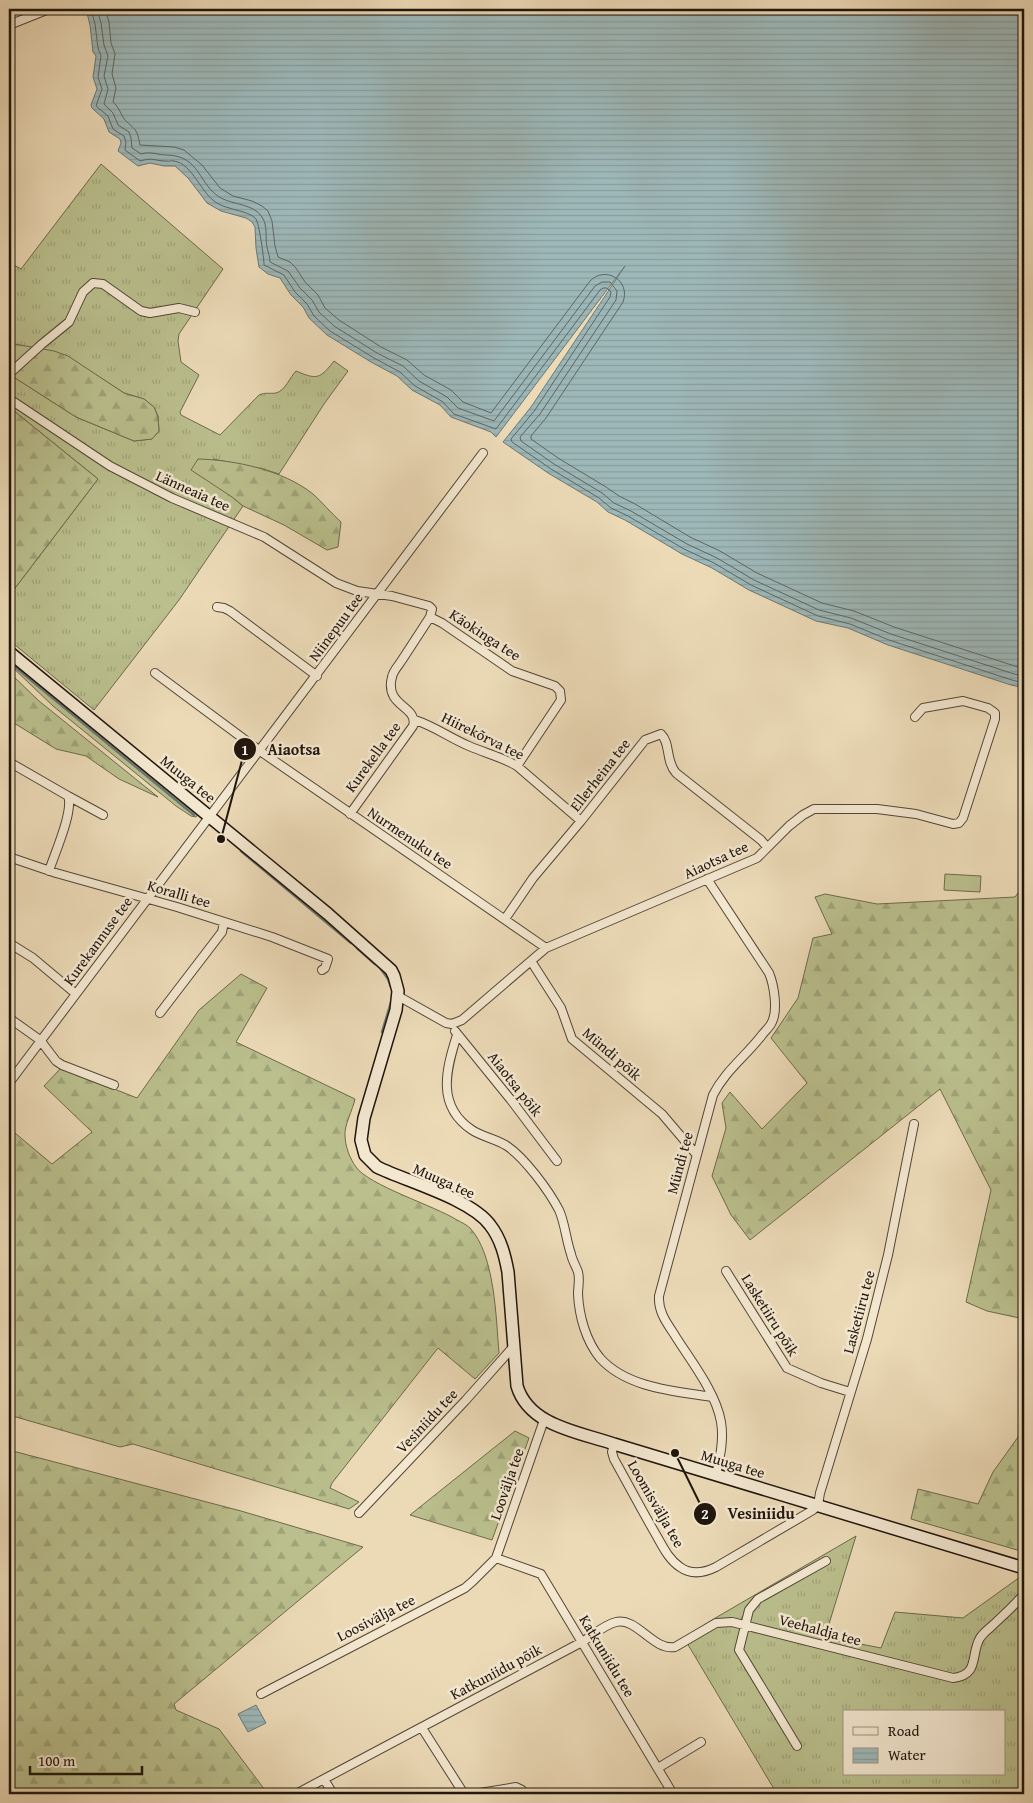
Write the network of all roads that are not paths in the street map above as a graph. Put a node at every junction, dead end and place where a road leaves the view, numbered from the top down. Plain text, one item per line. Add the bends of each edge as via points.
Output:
1 (49, 9) edge
2 (9, 25) edge
3 (195, 312) dead end
4 (9, 374) edge
5 (9, 395) edge
6 (484, 454) dead end
7 (376, 594) junction
8 (217, 607) dead end
9 (430, 617) junction
10 (9, 652) edge
11 (155, 673) dead end
12 (317, 676) junction
13 (915, 717) dead end
14 (415, 720) junction
15 (260, 750) junction
16 (9, 762) edge
17 (516, 766) junction
18 (68, 796) junction
19 (350, 814) junction
20 (103, 815) dead end
21 (209, 816) junction
22 (581, 821) junction
23 (767, 847) junction
24 (9, 857) edge
25 (49, 871) junction
26 (707, 879) junction
27 (146, 899) junction
28 (505, 919) junction
29 (224, 922) junction
30 (9, 943) edge
31 (546, 948) junction
32 (531, 961) junction
33 (322, 970) dead end
34 (76, 994) junction
35 (398, 996) junction
36 (160, 1013) dead end
37 (9, 1018) edge
38 (452, 1024) junction
39 (457, 1035) junction
40 (40, 1040) junction
41 (9, 1083) edge
42 (114, 1085) dead end
43 (914, 1124) dead end
44 (696, 1154) junction
45 (557, 1161) dead end
46 (726, 1271) dead end
47 (514, 1346) junction
48 (850, 1392) junction
49 (712, 1398) junction
50 (544, 1420) junction
51 (614, 1444) junction
52 (716, 1475) junction
53 (818, 1505) junction
54 (358, 1513) dead end
55 (496, 1558) junction
56 (826, 1561) dead end
57 (1024, 1568) edge
58 (1024, 1594) edge
59 (745, 1625) junction
60 (582, 1642) junction
61 (261, 1694) dead end
62 (422, 1728) junction
63 (701, 1742) dead end
64 (797, 1746) dead end
65 (658, 1768) junction
66 (324, 1779) junction
67 (296, 1794) edge
68 (333, 1794) edge
69 (464, 1794) edge
70 (474, 1794) edge
71 (524, 1794) edge
72 (673, 1794) edge

1 - 2 street
3 - 4 street via 179,308 150,314 103,284 93,283 83,292 69,322
5 - 7 street, Länneaia tee via 11,400 110,466 172,498 264,537 336,583
6 - 7 street, Niinepuu tee
7 - 9 street, Käokinga tee via 429,606 432,610
7 - 12 street, Niinepuu tee
8 - 12 street via 230,611
9 - 14 street, Kurekella tee via 392,675 395,700 409,710
9 - 17 street, Käokinga tee via 512,671 555,686 560,691 560,700
10 - 21 street, Muuga tee
11 - 15 street, Nurmenuku tee
12 - 15 street, Niinepuu tee
13 - 23 street, Aiaotsa tee via 923,708 963,701 995,713 959,823 877,809 814,809
14 - 17 street, Hiirekõrva tee
14 - 19 street, Kurekella tee
15 - 19 street, Nurmenuku tee
15 - 21 street, Niinepuu tee
16 - 18 street
17 - 22 street, Hiirekõrva tee
18 - 20 street
18 - 25 street via 70,805
19 - 28 street, Nurmenuku tee
21 - 27 street, Kurekannuse tee
21 - 35 street, Muuga tee via 385,963 394,976
22 - 23 street, Ellerheina tee via 645,740 661,734 666,741 670,765 676,773
22 - 28 street, Ellerheina tee via 533,878
23 - 26 street, Aiaotsa tee via 757,858
24 - 25 street, Koralli tee
25 - 27 street, Koralli tee
26 - 31 street, Aiaotsa tee
26 - 44 street, Mündi tee via 774,985 774,1016 752,1048 719,1083
27 - 29 street, Koralli tee
27 - 34 street, Kurekannuse tee
28 - 31 street, Nurmenuku tee
29 - 33 street, Koralli tee via 320,955 328,960
29 - 36 street via 222,932
30 - 34 street via 33,958
31 - 32 street, Aiaotsa tee
32 - 38 street, Aiaotsa tee via 462,1020
32 - 44 street, Mündi põik via 561,1008 572,1039 662,1114
34 - 40 street, Kurekannuse tee
35 - 38 street
35 - 47 street, Muuga tee via 364,1118 362,1149 377,1167 472,1208 489,1224 505,1257
37 - 40 street
38 - 39 street, Aiaotsa põik
39 - 45 street, Aiaotsa põik via 512,1100
39 - 49 street via 447,1076 449,1105 464,1124 506,1146 528,1165 559,1211 578,1273 579,1307 585,1332 599,1356 620,1374 645,1384
40 - 41 street, Kurekannuse tee
40 - 42 street via 62,1065
43 - 48 street, Lasketiiru tee via 888,1255
44 - 49 street, Mündi tee via 658,1303
46 - 48 street, Lasketiiru põik via 787,1368 821,1384
47 - 50 street, Muuga tee via 520,1396
47 - 54 street, Vesiniidu tee
48 - 53 street, Lasketiiru tee
49 - 52 street, Mündi tee via 722,1429 721,1456
50 - 51 street, Muuga tee
50 - 55 street, Loovälja tee
51 - 52 street, Muuga tee
51 - 53 street, Loomisvälja tee via 614,1459 670,1559 688,1572 716,1567
52 - 53 street, Muuga tee
53 - 57 street, Muuga tee
55 - 60 street, Katkuniidu tee via 541,1574
55 - 61 street, Loosivälja tee via 465,1588
56 - 59 street via 758,1599 749,1610
58 - 59 street, Veehaldja tee via 980,1638 971,1669 960,1678
59 - 60 street, Veehaldja tee via 716,1623 669,1648 630,1624 618,1622
59 - 64 street via 739,1650
60 - 62 street, Katkuniidu põik
60 - 65 street, Katkuniidu tee
62 - 66 street, Katkuniidu põik
62 - 69 street
63 - 65 street
65 - 72 street, Katkuniidu tee
66 - 67 street, Katkuniidu põik
66 - 68 street
70 - 71 street via 516,1786

